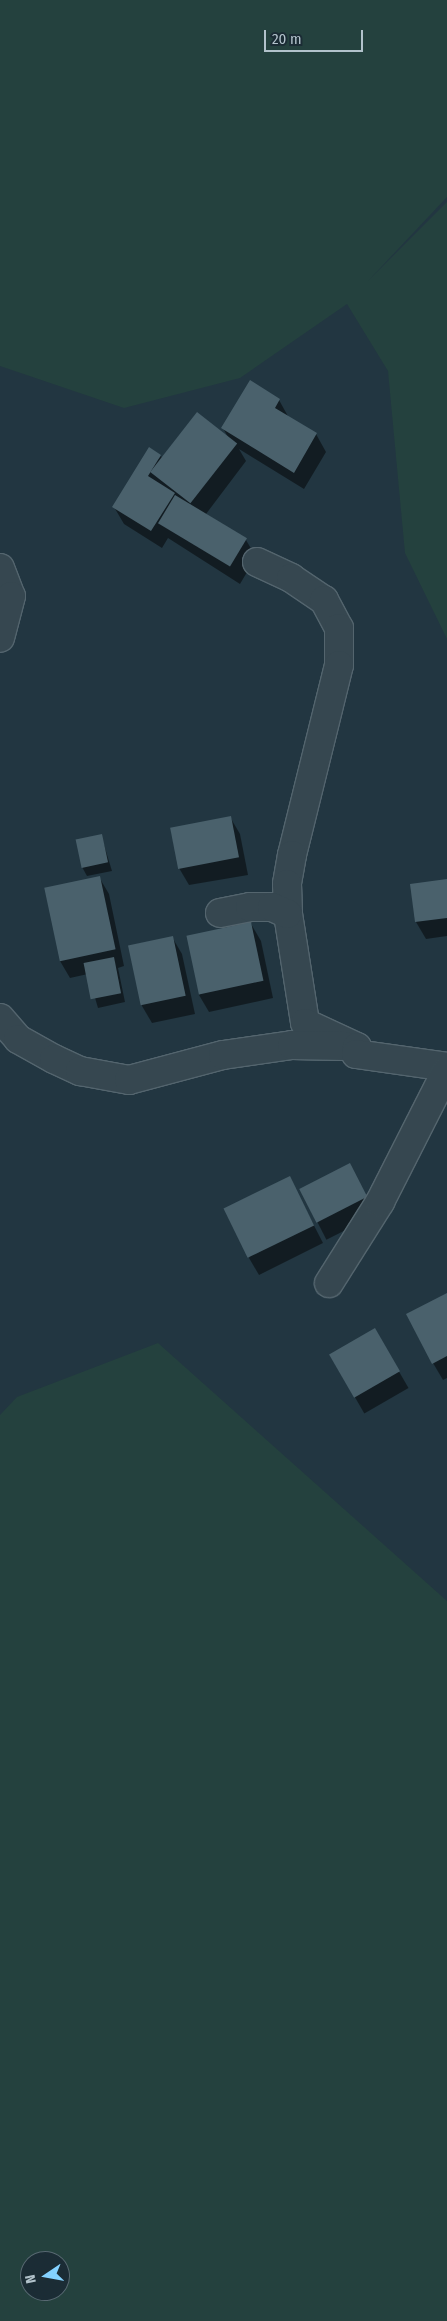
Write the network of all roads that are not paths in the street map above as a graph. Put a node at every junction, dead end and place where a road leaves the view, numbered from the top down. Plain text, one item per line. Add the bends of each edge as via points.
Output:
1 (257, 562) dead end
2 (0, 568) edge
3 (0, 638) edge
4 (220, 913) dead end
5 (288, 914) junction
6 (0, 1018) edge
7 (357, 1047) junction
8 (447, 1069) edge
9 (329, 1283) dead end

1 - 5 street via 291,578 324,600 339,628 339,665 292,855
2 - 3 street via 11,596
4 - 5 street via 250,907 272,907
5 - 7 street via 305,1023
6 - 7 street via 18,1039 54,1059 80,1071 129,1080 223,1055 262,1049 292,1045
7 - 8 street via 356,1054
8 - 9 street via 380,1202

